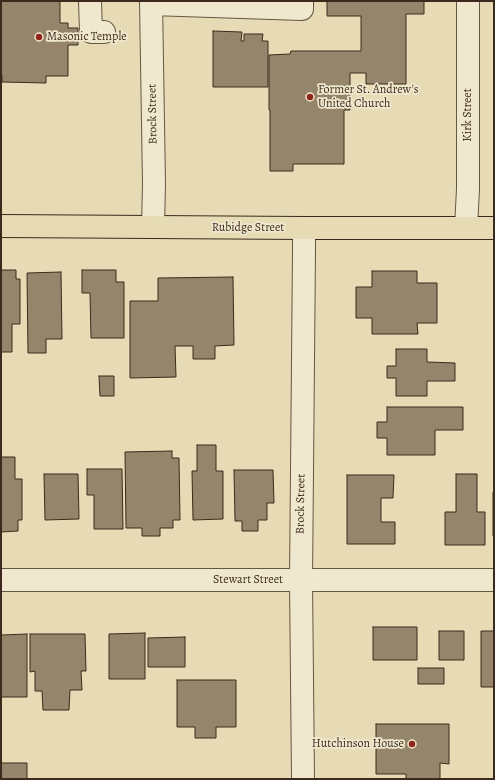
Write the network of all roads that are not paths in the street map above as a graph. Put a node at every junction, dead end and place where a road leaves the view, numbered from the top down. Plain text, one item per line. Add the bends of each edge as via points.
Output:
1 (90, 1) edge
2 (302, 1) edge
3 (468, 1) edge
4 (151, 2) edge
5 (201, 3) edge
6 (104, 32) dead end
7 (1, 226) edge
8 (153, 227) junction
9 (304, 228) junction
10 (466, 228) junction
11 (494, 228) edge
12 (1, 580) edge
13 (301, 580) junction
14 (494, 580) edge
15 (303, 779) edge

1 - 6 street via 91,32
2 - 5 street via 302,9
3 - 10 street, Kirk Street
4 - 5 street
4 - 8 street, Brock Street
7 - 8 main road, Rubidge Street
8 - 9 main road, Rubidge Street
9 - 10 main road, Rubidge Street
9 - 13 street, Brock Street
10 - 11 main road, Rubidge Street
12 - 13 street, Stewart Street
13 - 14 street, Stewart Street
13 - 15 street, Brock Street

